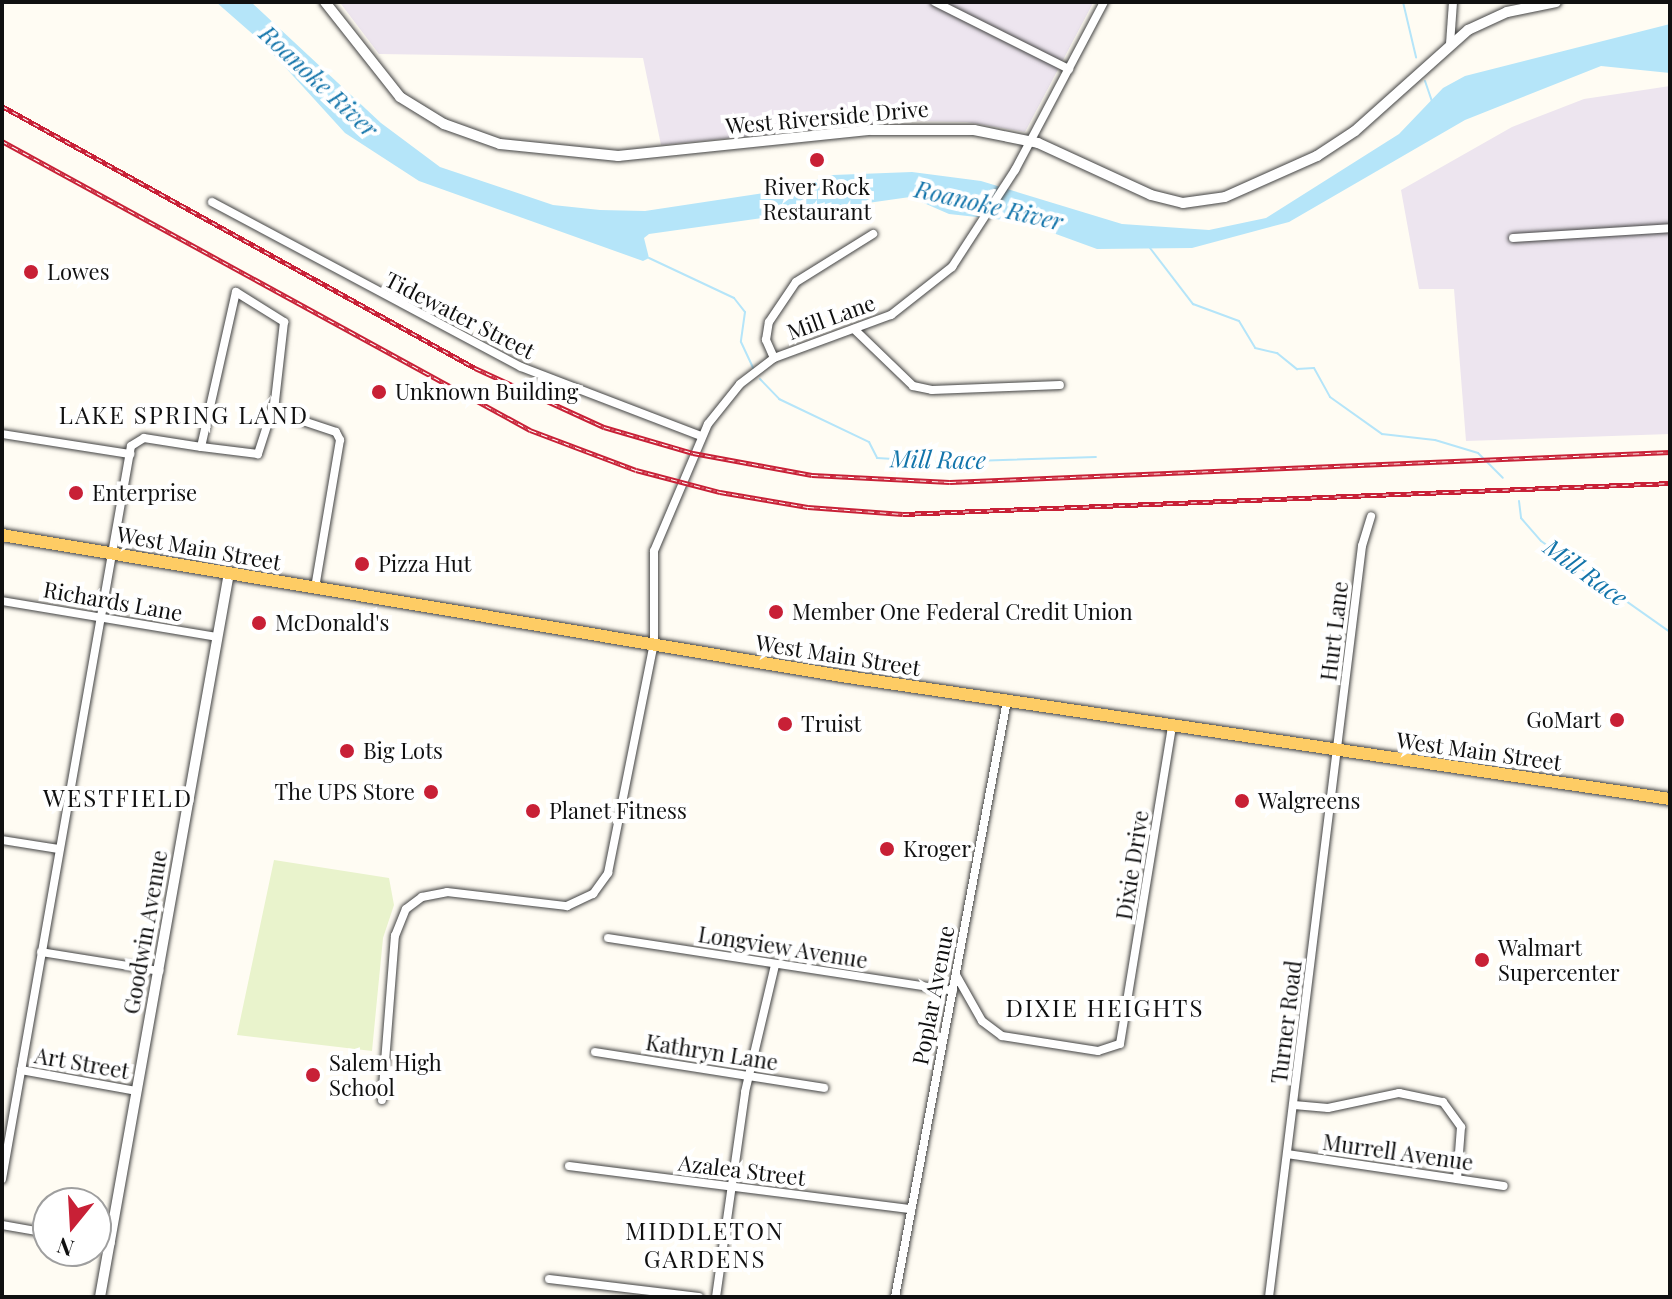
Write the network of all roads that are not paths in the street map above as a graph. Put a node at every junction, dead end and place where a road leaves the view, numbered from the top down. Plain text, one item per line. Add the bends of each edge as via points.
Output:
1 (325, 2) edge
2 (935, 2) edge
3 (1104, 2) edge
4 (1453, 2) edge
5 (1556, 2) edge
6 (1450, 44) junction
7 (1069, 69) junction
8 (1031, 140) junction
9 (212, 202) dead end
10 (1670, 228) edge
11 (873, 234) dead end
12 (1513, 238) dead end
13 (854, 329) junction
14 (774, 358) junction
15 (1060, 385) dead end
16 (273, 411) junction
17 (2, 434) edge
18 (701, 436) junction
19 (201, 447) junction
20 (130, 454) junction
21 (1371, 516) dead end
22 (2, 535) edge
23 (111, 553) junction
24 (229, 573) junction
25 (315, 588) junction
26 (2, 601) edge
27 (100, 617) junction
28 (217, 637) junction
29 (654, 643) junction
30 (1007, 701) junction
31 (1172, 725) junction
32 (1338, 750) junction
33 (1670, 799) edge
34 (2, 840) edge
35 (59, 849) junction
36 (608, 938) dead end
37 (41, 952) junction
38 (775, 965) junction
39 (159, 971) junction
40 (956, 974) junction
41 (953, 991) junction
42 (595, 1052) dead end
43 (21, 1070) junction
44 (748, 1076) junction
45 (824, 1088) dead end
46 (137, 1091) junction
47 (382, 1100) dead end
48 (1294, 1105) junction
49 (1287, 1154) junction
50 (569, 1166) dead end
51 (2, 1179) edge
52 (1457, 1179) junction
53 (730, 1186) junction
54 (1504, 1186) dead end
55 (911, 1209) junction
56 (2, 1225) edge
57 (32, 1230) edge
58 (112, 1237) edge
59 (106, 1267) edge
60 (549, 1279) dead end
61 (100, 1297) edge
62 (699, 1297) edge
63 (716, 1297) edge
64 (895, 1297) edge
65 (1269, 1297) edge

1 - 8 street, West Riverside Drive via 380,76 413,107 466,133 519,148 618,156 917,128
2 - 7 street
3 - 7 street, Mill Lane
4 - 6 street
5 - 6 street, West Riverside Drive via 1492,18
6 - 8 street, West Riverside Drive via 1337,145 1210,201 1158,198
7 - 8 street, Mill Lane
8 - 13 street, Mill Lane via 952,267 924,294
9 - 18 street, Tidewater Street via 532,372
10 - 12 street
11 - 14 street via 796,282 769,322 766,340
13 - 14 street, Mill Lane
13 - 15 street via 913,386 932,390
14 - 18 street, Mill Lane via 729,395
16 - 19 street via 258,454
16 - 19 street via 285,327 277,314 233,292
16 - 25 street via 336,432 340,440
17 - 20 street
18 - 29 street, Mill Lane via 654,551
19 - 20 street via 138,438
20 - 23 street
21 - 32 street, Hurt Lane via 1362,546
22 - 23 main road, West Main Street
23 - 24 main road, West Main Street
23 - 27 street
24 - 25 main road, West Main Street
24 - 28 street, Goodwin Avenue
25 - 29 main road, West Main Street
26 - 27 street, Richards Lane
27 - 28 street, Richards Lane
27 - 35 street
28 - 39 street, Goodwin Avenue
29 - 30 main road, West Main Street
29 - 47 street, Mill Lane via 622,810 601,884 588,898 567,906 447,892 422,897 406,909 395,936
30 - 31 main road, West Main Street
30 - 40 street, Poplar Avenue
31 - 32 main road, West Main Street
31 - 40 street, Dixie Drive via 1123,1039 1111,1050 1020,1040 987,1026
32 - 33 main road, West Main Street
32 - 48 street, Turner Road
34 - 35 street
35 - 37 street
36 - 38 street, Longview Avenue
37 - 39 street
37 - 43 street
38 - 41 street, Longview Avenue
38 - 44 street
39 - 46 street, Goodwin Avenue
40 - 41 street, Poplar Avenue
41 - 55 street, Poplar Avenue
42 - 44 street, Kathryn Lane
43 - 46 street, Art Street
43 - 51 street
44 - 45 street, Kathryn Lane
44 - 53 street
46 - 58 street, Goodwin Avenue
48 - 49 street, Turner Road
48 - 52 street via 1328,1108 1399,1093 1443,1102 1461,1127
49 - 52 street, Murrell Avenue
49 - 65 street, Turner Road
50 - 53 street, Azalea Street
52 - 54 street, Murrell Avenue
53 - 55 street, Azalea Street
53 - 63 street
55 - 64 street, Poplar Avenue
56 - 57 street
59 - 61 street, Goodwin Avenue
60 - 62 street

